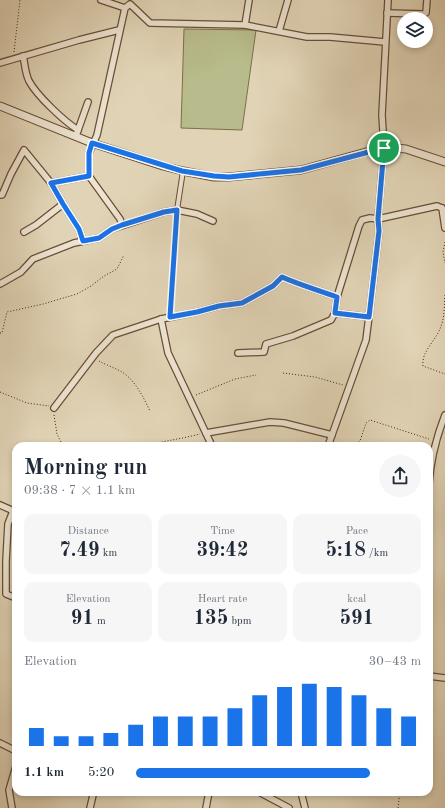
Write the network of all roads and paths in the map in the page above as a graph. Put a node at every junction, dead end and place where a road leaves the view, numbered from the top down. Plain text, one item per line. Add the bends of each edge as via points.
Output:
1 (20, 0) edge
2 (101, 0) edge
3 (249, 0) edge
4 (288, 0) edge
5 (388, 0) edge
6 (427, 0) edge
7 (130, 2) edge
8 (125, 8) junction
9 (387, 13) junction
10 (245, 25) junction
11 (119, 30) junction
12 (279, 31) junction
13 (385, 42) junction
14 (23, 56) junction
15 (15, 59) junction
16 (0, 63) edge
17 (88, 102) dead end
18 (0, 106) edge
19 (77, 134) junction
20 (92, 143) junction
21 (384, 148) junction
22 (445, 162) edge
23 (182, 171) junction
24 (89, 176) junction
25 (51, 183) junction
26 (0, 195) edge
27 (63, 204) junction
28 (444, 207) edge
29 (177, 210) junction
30 (378, 219) junction
31 (213, 221) dead end
32 (122, 225) junction
33 (445, 228) edge
34 (24, 232) dead end
35 (83, 241) junction
36 (445, 242) edge
37 (124, 255) dead end
38 (445, 263) edge
39 (0, 284) edge
40 (445, 294) edge
41 (337, 297) junction
42 (335, 313) junction
43 (170, 317) junction
44 (369, 317) junction
45 (160, 320) junction
46 (0, 333) edge
47 (238, 353) dead end
48 (93, 358) junction
49 (283, 373) dead end
50 (445, 374) edge
51 (256, 375) dead end
52 (349, 387) junction
53 (0, 392) edge
54 (189, 397) junction
55 (54, 408) junction
56 (150, 411) dead end
57 (445, 415) edge
58 (206, 432) junction
59 (332, 434) junction
60 (61, 442) edge
61 (160, 442) edge
62 (210, 442) edge
63 (329, 442) edge
64 (359, 442) edge
65 (436, 442) junction
66 (433, 460) edge
67 (0, 505) edge
68 (12, 510) edge
69 (12, 517) edge
70 (12, 596) edge
71 (433, 676) edge
72 (445, 678) edge
73 (0, 743) edge
74 (12, 749) edge
75 (12, 780) edge
76 (93, 796) edge
77 (208, 796) edge
78 (266, 796) edge
79 (302, 796) edge
80 (400, 796) edge
81 (12, 808) edge
82 (90, 808) edge
83 (206, 808) edge
84 (288, 808) edge
85 (305, 808) edge
86 (398, 808) edge

1 - 15 path
2 - 8 street
3 - 10 street
4 - 12 street
5 - 9 street
6 - 9 street via 426,13 423,14
7 - 8 street
7 - 10 street via 150,23
8 - 11 street
9 - 13 street
10 - 12 street
11 - 14 street
11 - 20 street via 97,135
12 - 13 street via 307,37
13 - 21 street via 382,115
14 - 15 street
14 - 19 street via 29,80
15 - 16 street
17 - 19 street
18 - 19 street
19 - 20 street
20 - 23 street
20 - 24 street via 89,153
21 - 22 street via 406,149
21 - 23 street via 301,170 229,177
21 - 30 street
23 - 29 street
24 - 25 street
24 - 32 street
25 - 26 street via 24,150
25 - 27 street
27 - 34 street
27 - 35 street via 79,229
28 - 30 street via 437,206
28 - 33 street
29 - 31 street via 197,214
29 - 32 street
29 - 43 street
30 - 41 street via 362,220
30 - 44 street via 379,231
32 - 35 street via 99,238
35 - 39 street via 33,259 21,272
36 - 38 path
37 - 46 path via 117,269 76,294 8,312
40 - 50 path via 445,309 440,329 422,360 422,366
41 - 42 street
41 - 43 street via 282,277 273,286 242,303
42 - 44 street
42 - 47 street via 330,320 266,344 264,352
43 - 45 street
44 - 52 street via 366,340
45 - 48 street via 113,335
45 - 54 street via 168,353
48 - 55 street
48 - 56 path via 123,372 138,389
49 - 52 path via 315,377
51 - 54 path via 235,379
52 - 59 street
53 - 55 path
54 - 58 street
55 - 60 path via 54,420
57 - 65 street
58 - 59 street via 270,422
58 - 61 path
58 - 62 street
59 - 63 street
64 - 65 path via 366,423 370,420
65 - 66 street
67 - 68 street
69 - 70 street via 8,524 6,594
71 - 72 street
73 - 74 street
75 - 81 street via 9,790
76 - 82 street
77 - 83 street
78 - 84 street
79 - 85 street
80 - 86 path

